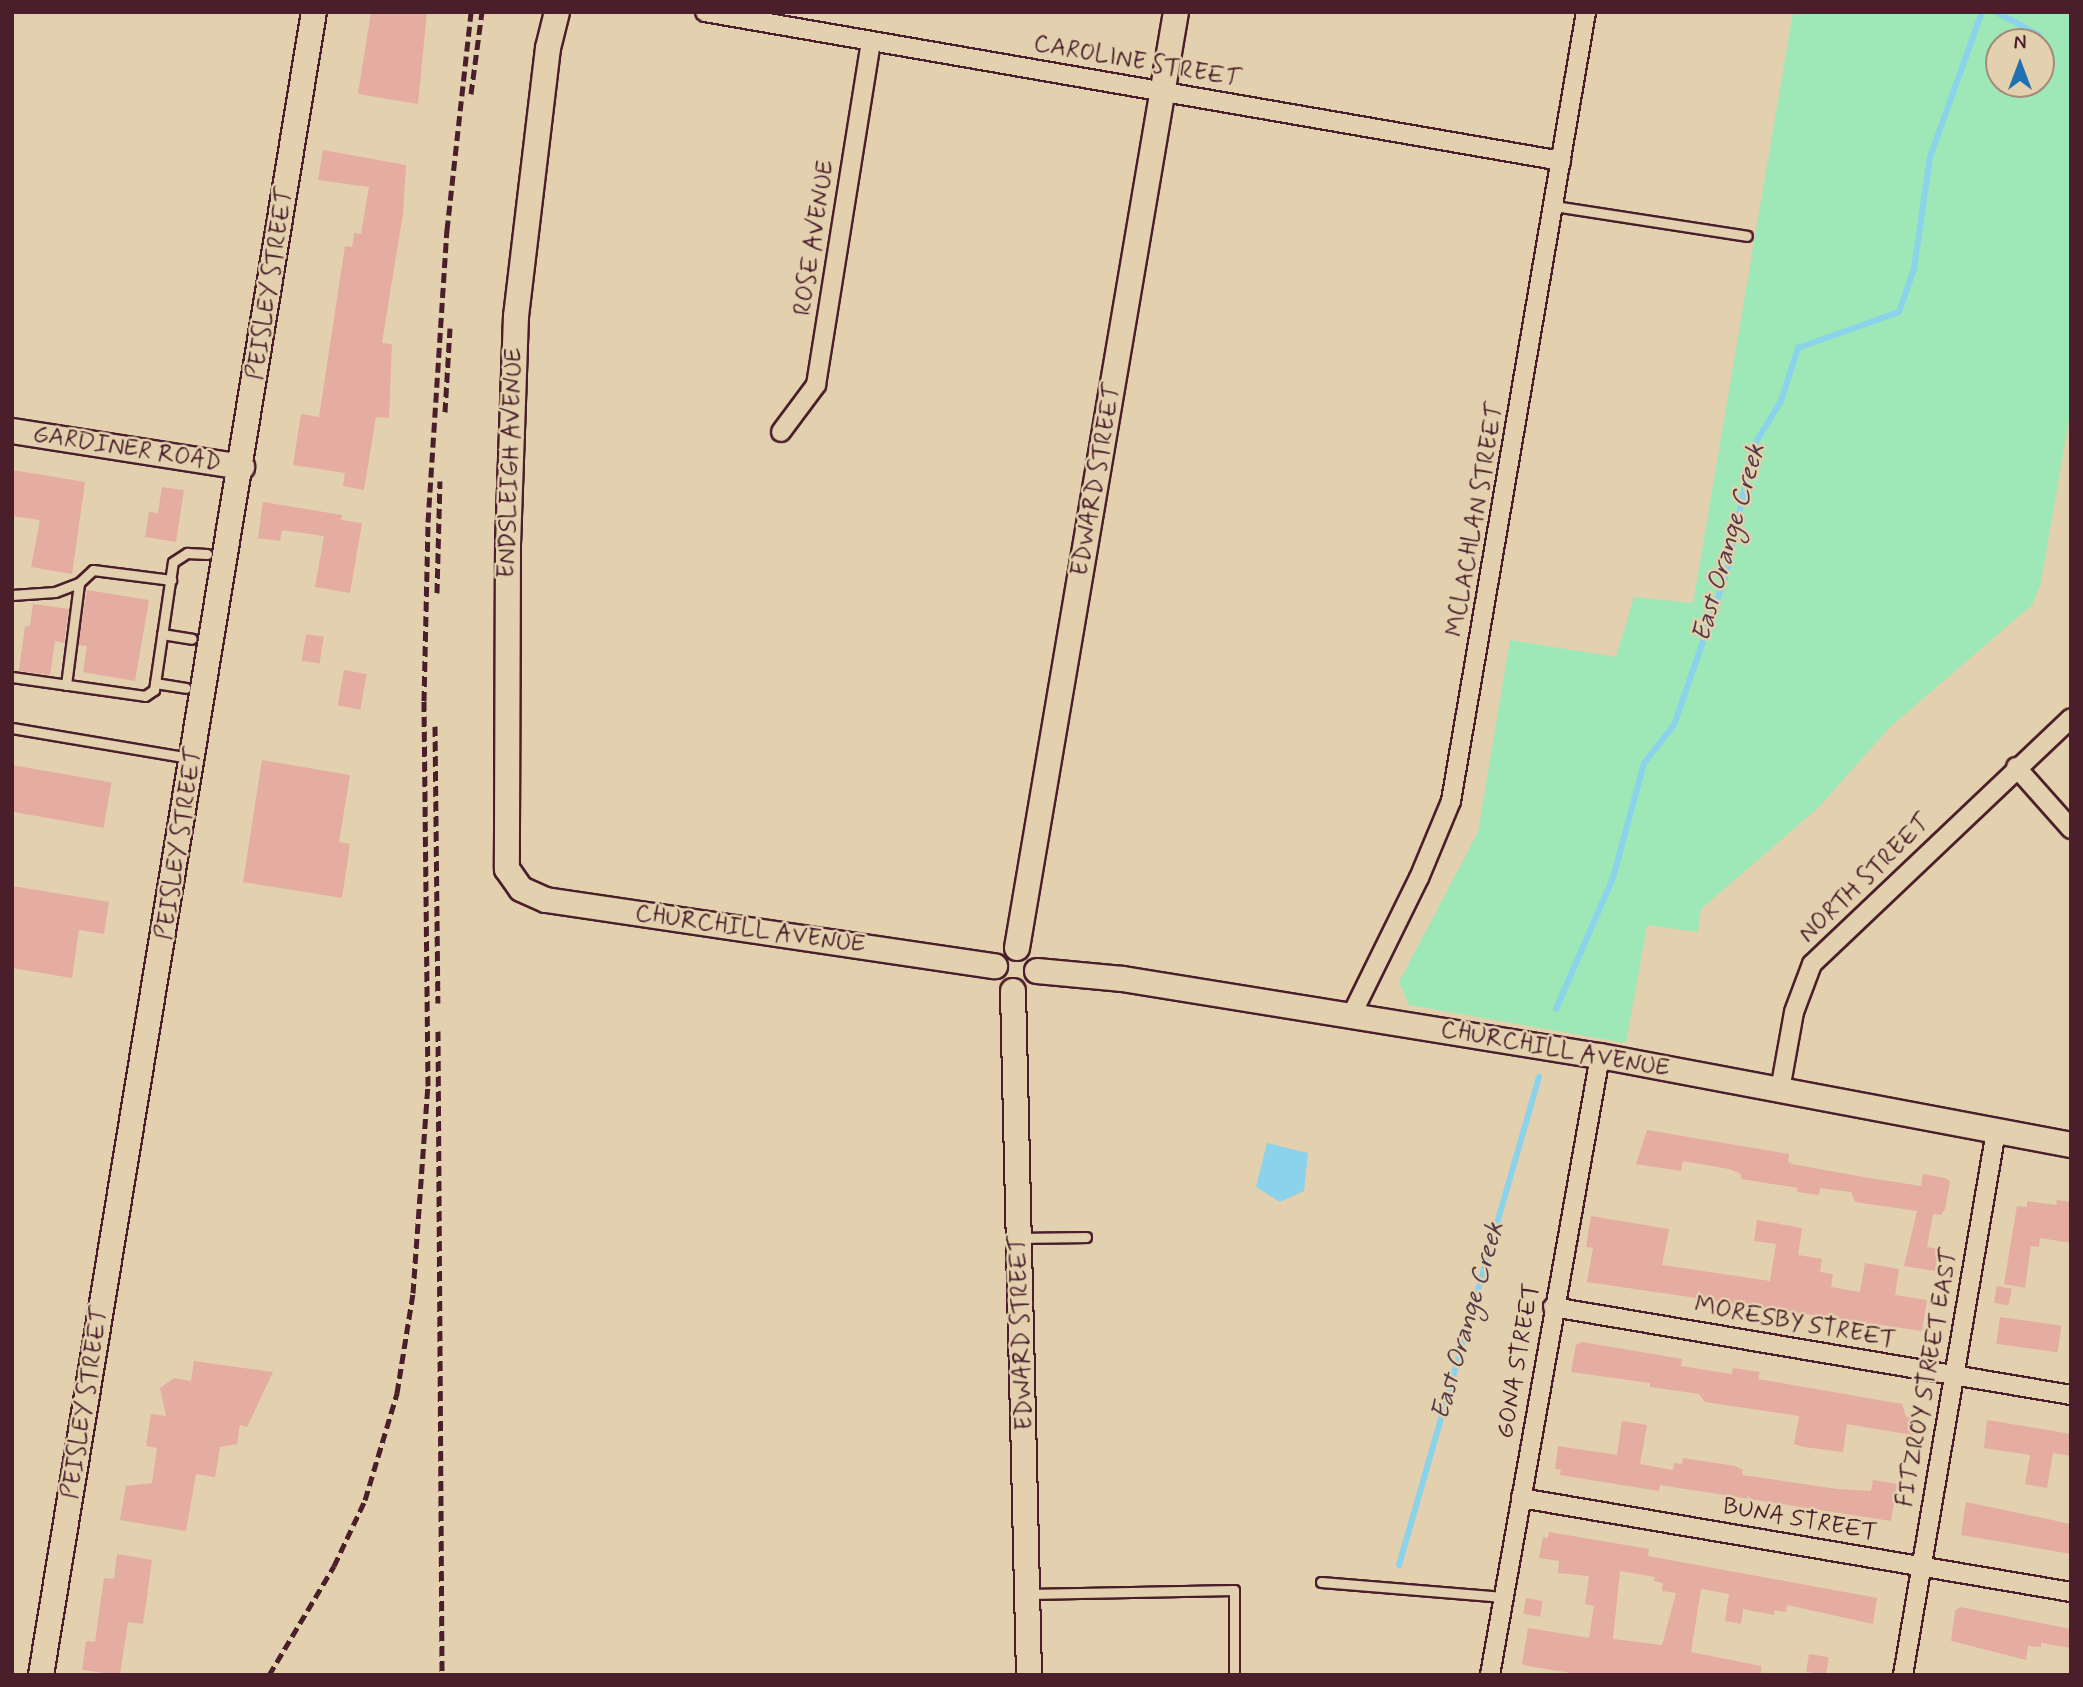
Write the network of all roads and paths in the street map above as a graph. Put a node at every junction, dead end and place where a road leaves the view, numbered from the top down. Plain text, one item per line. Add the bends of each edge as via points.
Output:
1 (314, 12) edge
2 (547, 12) edge
3 (557, 12) edge
4 (705, 12) edge
5 (1176, 12) edge
6 (1586, 12) edge
7 (871, 41) junction
8 (548, 48) junction
9 (1163, 91) junction
10 (1561, 161) junction
11 (1554, 206) junction
12 (1747, 236) dead end
13 (12, 431) edge
14 (781, 432) dead end
15 (242, 467) junction
16 (207, 554) dead end
17 (171, 580) junction
18 (79, 583) junction
19 (12, 595) edge
20 (162, 634) junction
21 (192, 639) dead end
22 (12, 677) edge
23 (155, 684) junction
24 (66, 685) junction
25 (186, 688) dead end
26 (2071, 718) edge
27 (12, 728) edge
28 (194, 758) junction
29 (2017, 767) junction
30 (2071, 829) edge
31 (512, 878) joint
32 (1017, 948) junction
33 (995, 965) junction
34 (1037, 971) junction
35 (1013, 990) junction
36 (1351, 1016) junction
37 (1600, 1056) junction
38 (1780, 1090) junction
39 (1996, 1131) junction
40 (2071, 1145) edge
41 (1086, 1237) dead end
42 (1020, 1238) junction
43 (1553, 1307) junction
44 (1953, 1375) junction
45 (2071, 1395) edge
46 (1521, 1498) junction
47 (1922, 1566) junction
48 (1321, 1582) dead end
49 (2071, 1592) edge
50 (1028, 1594) junction
51 (1503, 1597) junction
52 (41, 1675) edge
53 (1029, 1675) edge
54 (1234, 1675) edge
55 (1490, 1675) edge
56 (1903, 1675) edge

1 - 15 street, PEISLEY STREET
2 - 8 street, ENDSLEIGH AVENUE
3 - 8 street, ENDSLEIGH AVENUE
4 - 7 street, CAROLINE STREET
5 - 9 street, EDWARD STREET
6 - 10 street, MCLACHLAN STREET
7 - 9 street, CAROLINE STREET
7 - 14 street, ROSE AVENUE via 816,385
8 - 31 street, ENDSLEIGH AVENUE via 516,316 505,842
9 - 10 street, CAROLINE STREET
9 - 32 street, EDWARD STREET
10 - 11 street, MCLACHLAN STREET
11 - 12 lane
11 - 36 street, MCLACHLAN STREET via 1451,801
13 - 15 street, GARDINER ROAD
15 - 28 street, PEISLEY STREET
16 - 17 lane via 187,553 173,562
17 - 18 lane via 93,570
17 - 20 lane
18 - 19 lane via 55,592
18 - 24 lane
20 - 21 lane
20 - 23 lane
22 - 24 lane
23 - 24 lane via 145,696
23 - 25 lane
26 - 29 street, NORTH STREET
27 - 28 lane
28 - 52 street, PEISLEY STREET
29 - 30 street
29 - 38 street, NORTH STREET via 1812,964 1794,1012
31 - 33 street, CHURCHILL AVENUE via 531,896 546,900
32 - 33 street via 1006,951
32 - 34 street via 1034,958
33 - 35 street via 997,979
34 - 35 street via 1027,988
34 - 36 street, CHURCHILL AVENUE via 1123,979
35 - 42 street, EDWARD STREET
36 - 37 street, CHURCHILL AVENUE
37 - 38 street, CHURCHILL AVENUE
37 - 43 street, GONA STREET
38 - 39 street, CHURCHILL AVENUE
39 - 40 street, CHURCHILL AVENUE
39 - 44 street, FITZROY STREET EAST
41 - 42 lane
42 - 50 street, EDWARD STREET
43 - 44 street, MORESBY STREET
43 - 46 street, GONA STREET
44 - 45 street, MORESBY STREET
44 - 47 street, FITZROY STREET EAST
46 - 47 street, BUNA STREET
46 - 51 street, GONA STREET
47 - 49 street, BUNA STREET
47 - 56 street, FITZROY STREET EAST
48 - 51 lane
50 - 53 street, EDWARD STREET
50 - 54 lane via 1234,1590
51 - 55 street, GONA STREET

